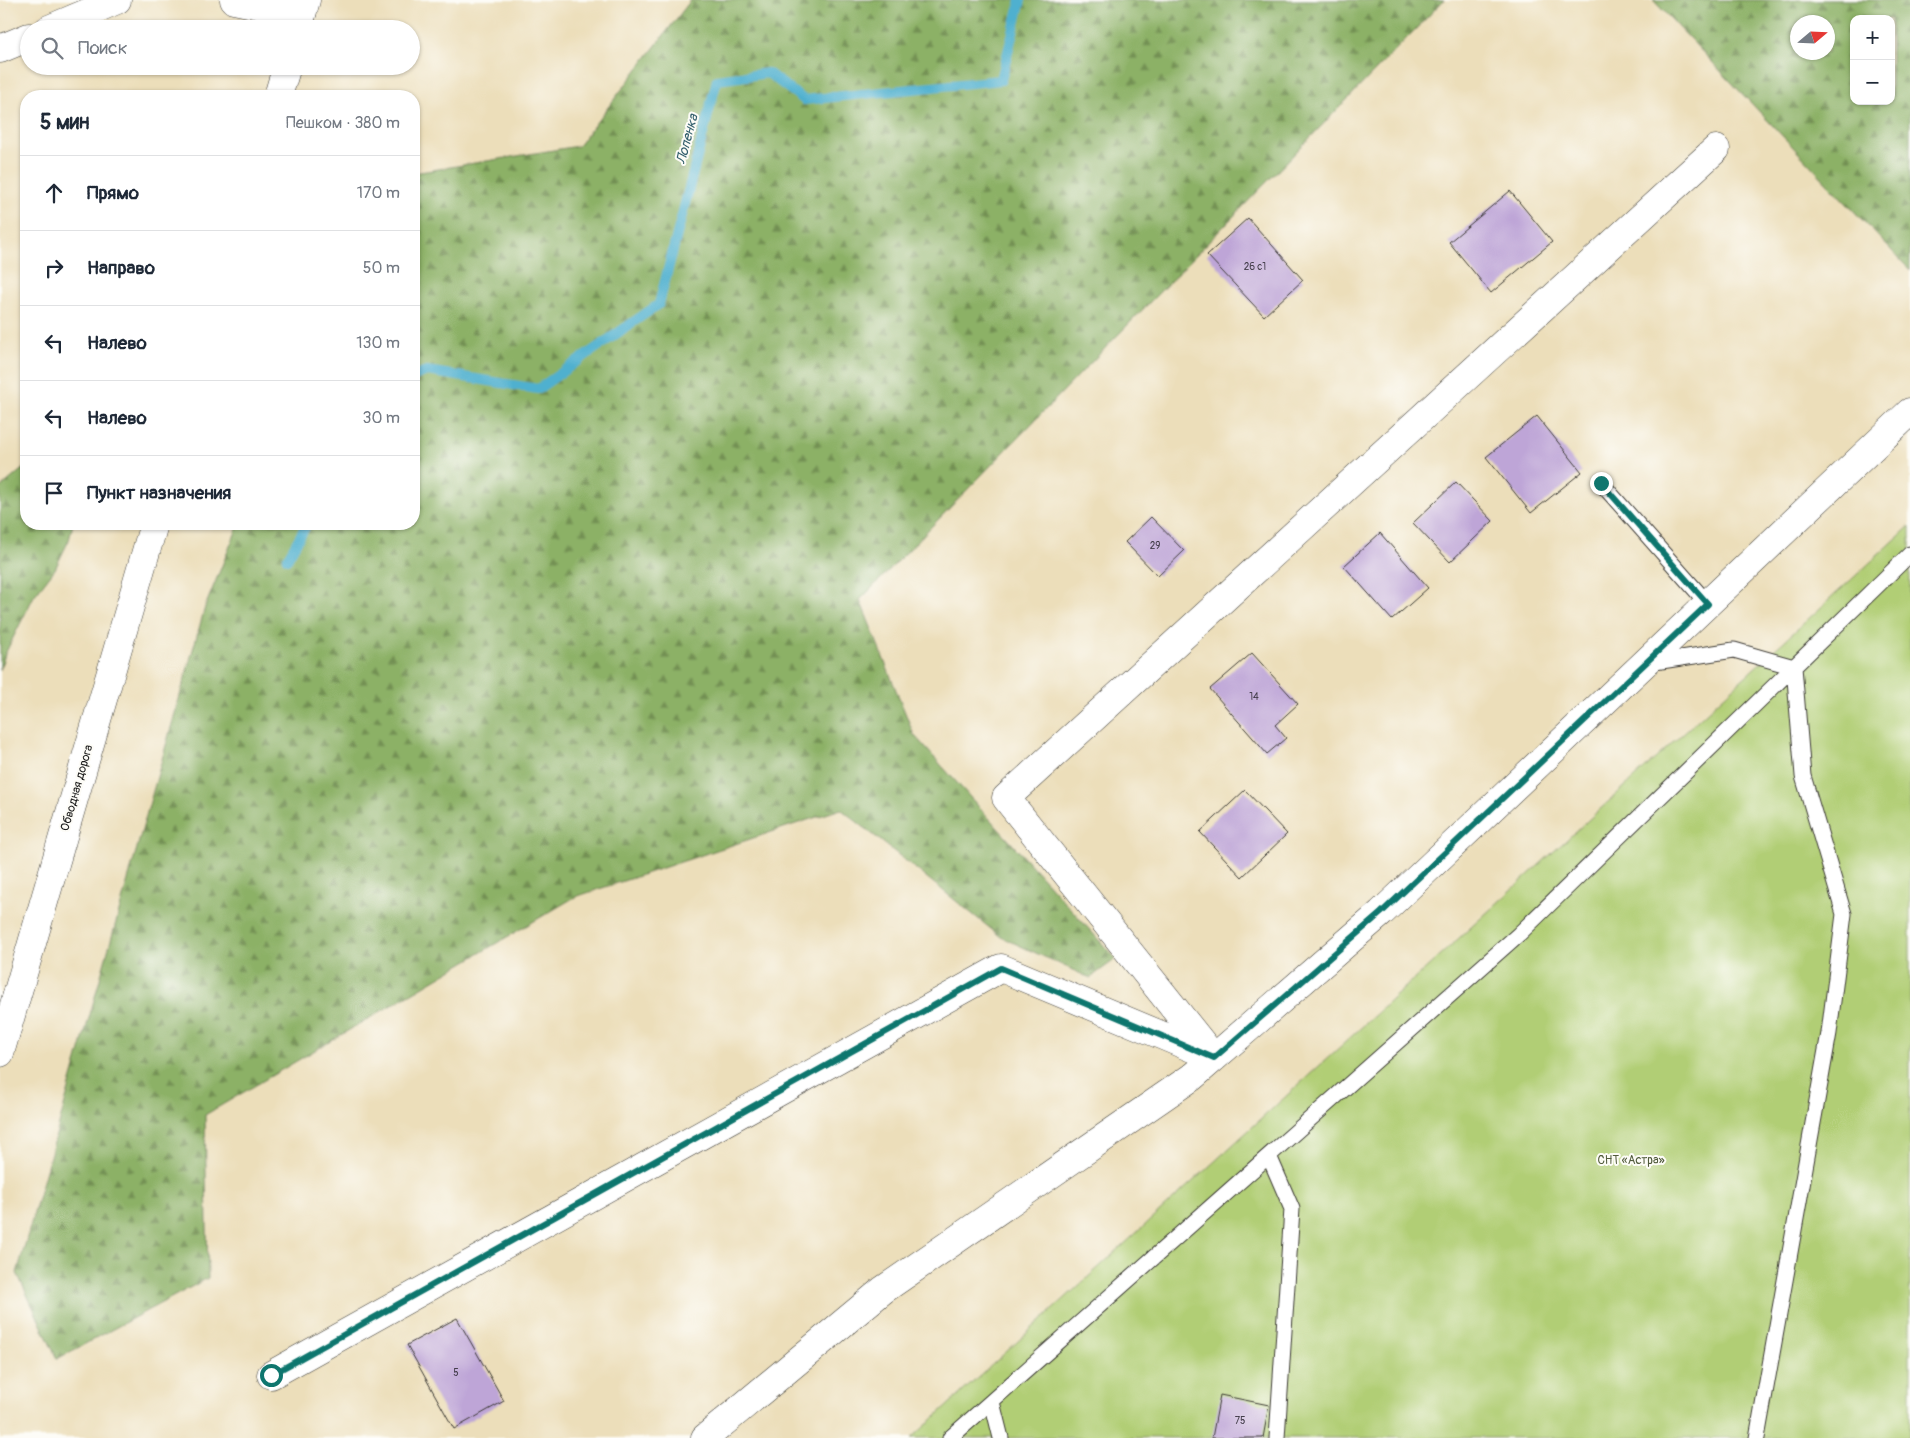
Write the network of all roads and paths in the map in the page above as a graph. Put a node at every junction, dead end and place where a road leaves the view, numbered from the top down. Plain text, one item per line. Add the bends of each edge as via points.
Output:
1 (117, 0) edge
2 (234, 0) edge
3 (302, 14) edge
4 (70, 20) edge
5 (20, 41) edge
6 (0, 49) edge
7 (284, 75) edge
8 (280, 90) edge
9 (1716, 149) dead end
10 (1910, 412) edge
11 (1601, 483) dead end
12 (152, 530) edge
13 (1910, 554) edge
14 (1708, 604) junction
15 (1644, 664) junction
16 (1794, 667) junction
17 (0, 1053) edge
18 (1214, 1058) junction
19 (1269, 1156) junction
20 (271, 1375) dead end
21 (992, 1402) junction
22 (705, 1438) edge
23 (950, 1438) edge
24 (1001, 1438) edge
25 (1277, 1438) edge
26 (1757, 1438) edge

1 - 4 street
2 - 3 street
5 - 6 street
7 - 8 street
9 - 18 street via 1006,798
10 - 14 street
11 - 14 lane
12 - 17 street, Обводная дорога
13 - 16 lane
14 - 15 street
15 - 16 lane via 1734,650
15 - 18 street via 1381,913
16 - 19 lane via 1519,934
16 - 26 lane via 1802,776 1844,914 1829,1033
18 - 20 street via 1001,968
18 - 22 street via 1192,1077 883,1290
19 - 21 lane
19 - 25 lane via 1292,1209
21 - 23 lane
21 - 24 lane

